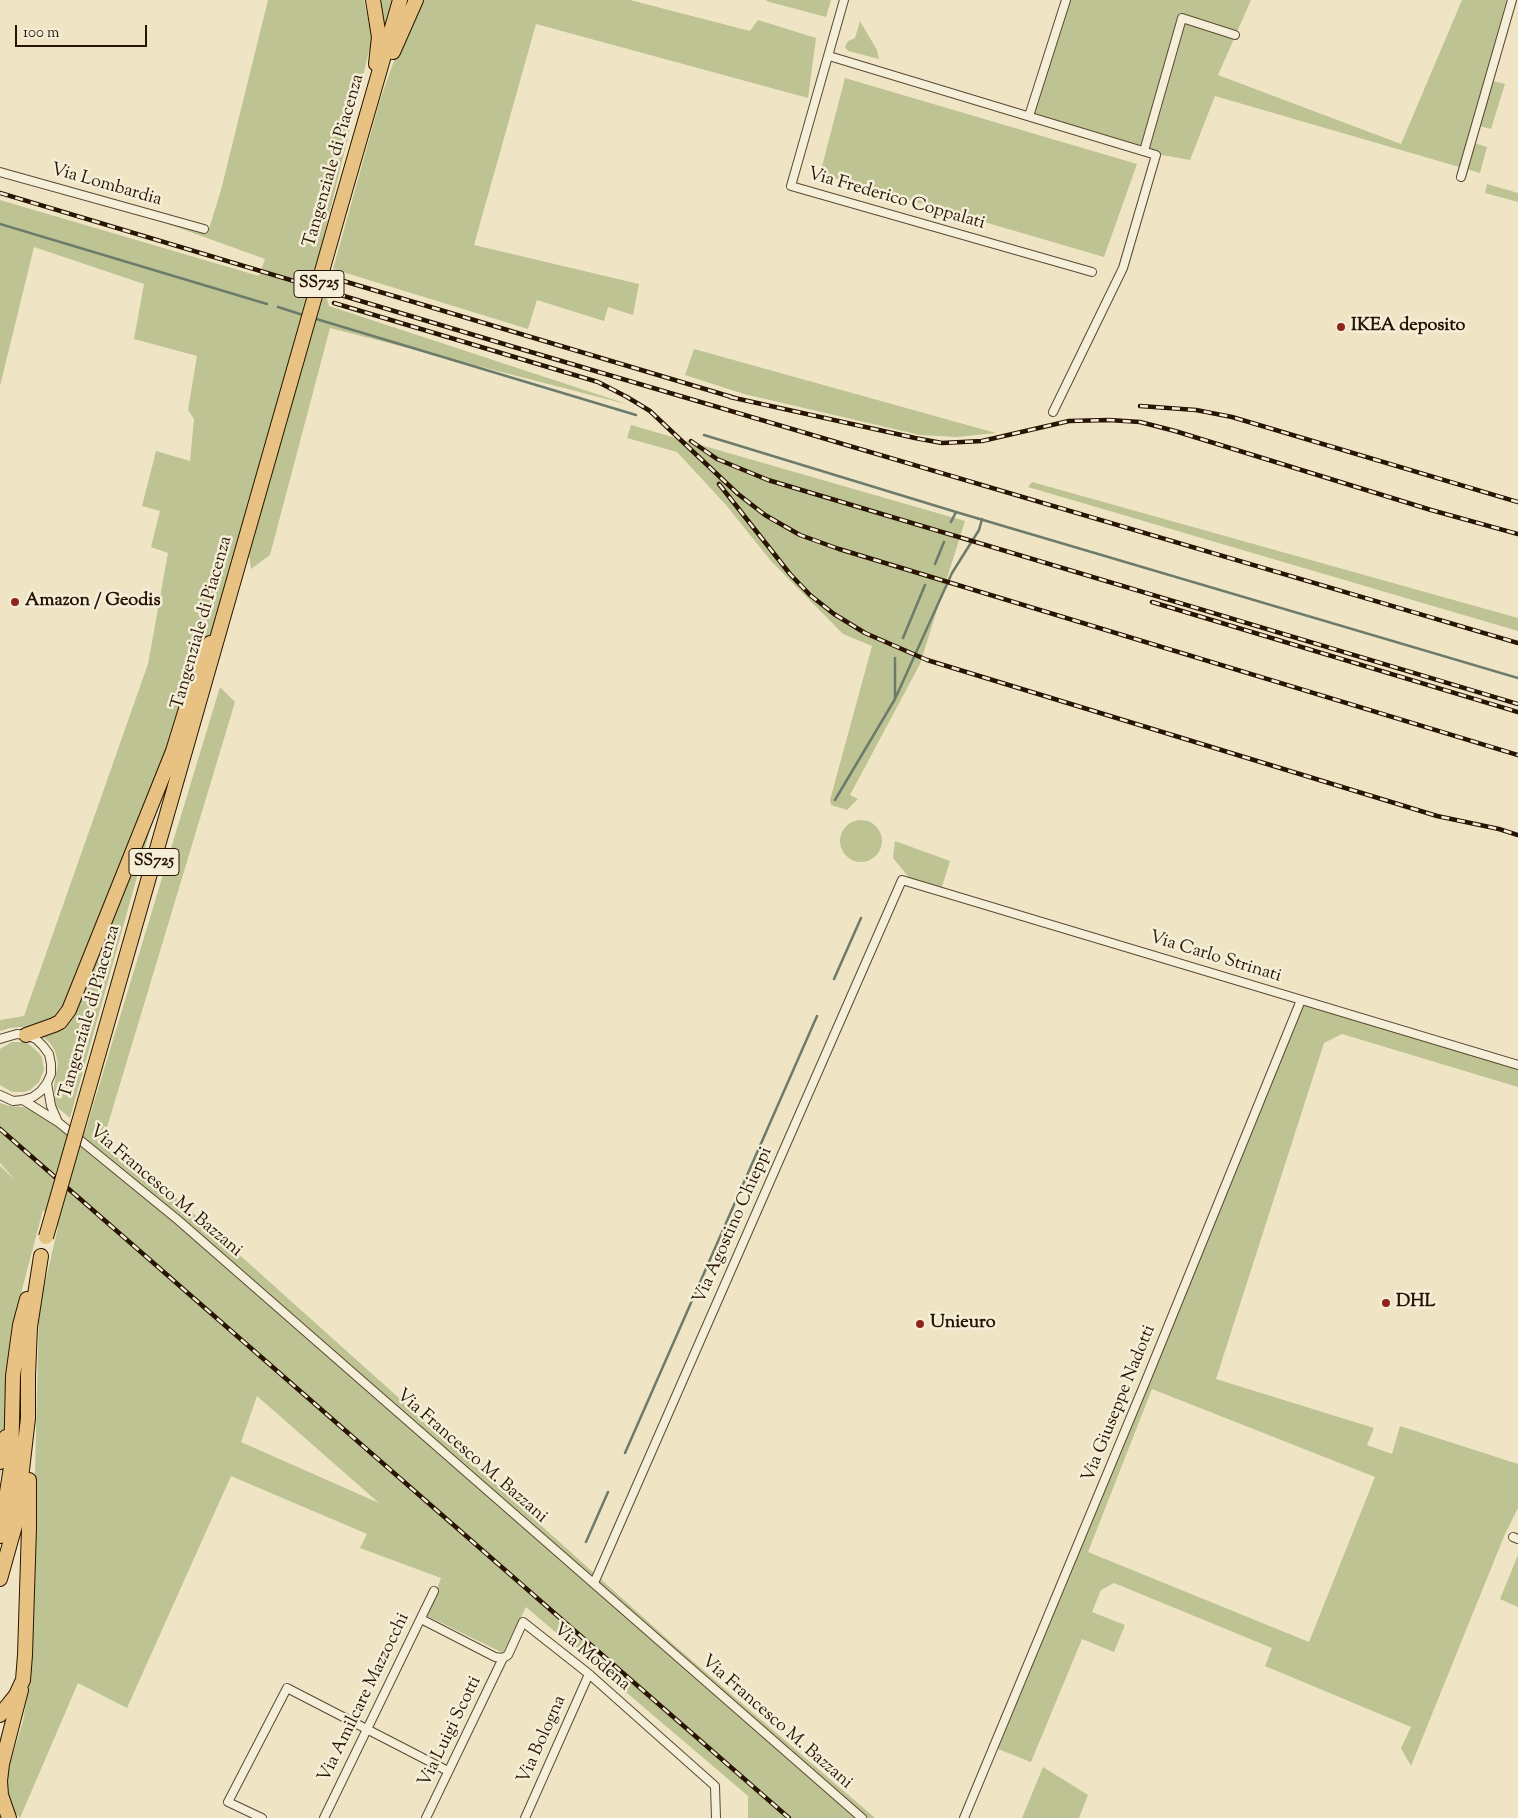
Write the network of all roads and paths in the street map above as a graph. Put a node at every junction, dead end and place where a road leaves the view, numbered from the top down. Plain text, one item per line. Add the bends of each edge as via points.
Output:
1 (373, 0) edge
2 (400, 0) edge
3 (416, 0) edge
4 (844, 0) edge
5 (1066, 0) edge
6 (1512, 2) edge
7 (1235, 35) dead end
8 (829, 56) junction
9 (370, 108) junction
10 (1029, 116) junction
11 (1144, 151) junction
12 (0, 172) edge
13 (1461, 177) dead end
14 (204, 229) dead end
15 (1092, 272) dead end
16 (1053, 412) dead end
17 (222, 623) junction
18 (902, 880) joint
19 (1301, 1000) junction
20 (26, 1035) junction
21 (0, 1039) edge
22 (1518, 1065) edge
23 (47, 1084) junction
24 (0, 1095) edge
25 (23, 1100) junction
26 (58, 1122) junction
27 (41, 1256) junction
28 (13, 1376) junction
29 (28, 1418) junction
30 (0, 1462) edge
31 (0, 1536) edge
32 (0, 1579) edge
33 (594, 1584) junction
34 (434, 1591) dead end
35 (420, 1619) junction
36 (503, 1658) junction
37 (589, 1674) junction
38 (23, 1680) junction
39 (0, 1714) edge
40 (368, 1729) junction
41 (448, 1771) junction
42 (0, 1810) edge
43 (9, 1818) edge
44 (262, 1818) edge
45 (324, 1818) edge
46 (426, 1818) edge
47 (525, 1818) edge
48 (716, 1818) edge
49 (862, 1818) edge
50 (964, 1818) edge

1 - 9 highway via 378,38
2 - 9 highway, Tangenziale di Piacenza / SS725
3 - 9 highway
4 - 8 street, Via Frederico Coppalati
5 - 10 street
6 - 13 street
7 - 11 street via 1182,18
8 - 10 street
8 - 15 street, Via Frederico Coppalati via 791,186
9 - 17 highway, Tangenziale di Piacenza / SS725, bridge
10 - 11 street
11 - 16 street via 1156,155 1122,268
12 - 14 street, Via Lombardia
17 - 20 highway via 202,657 173,751 69,1010 60,1022
17 - 27 highway, Tangenziale di Piacenza / SS725, bridge
18 - 19 street, Via Carlo Strinati
18 - 33 street, Via Agostino Chieppi
19 - 22 street, Via Carlo Strinati
19 - 50 street, Via Giuseppe Nadotti
20 - 21 street
20 - 23 street via 36,1039 49,1054 51,1074
23 - 25 street via 41,1092
23 - 26 street
24 - 25 street, Via Francesco M. Bazzani via 14,1101
25 - 26 street, Via Francesco M. Bazzani
26 - 33 street, Via Francesco M. Bazzani via 178,1220
27 - 28 highway, Tangenziale di Piacenza via 20,1325
27 - 29 highway, Tangenziale di Piacenza via 30,1327
28 - 30 highway
28 - 31 highway, Tangenziale di Piacenza via 11,1468
29 - 32 highway, Tangenziale di Piacenza via 16,1522
29 - 38 highway via 29,1528
33 - 49 street, Via Francesco M. Bazzani
34 - 35 street, Via Amilcare Mazzocchi
35 - 36 street
35 - 40 street, Via Amilcare Mazzocchi
36 - 37 street, Via Modena via 508,1656 523,1622
36 - 41 street, Via Luigi Scotti
37 - 47 street, Via Bologna
37 - 48 street, Via Modena via 715,1786
38 - 39 highway via 16,1695
38 - 43 highway via 0,1781
40 - 41 street
40 - 44 street via 287,1688 228,1802
40 - 45 street, Via Amilcare Mazzocchi
41 - 46 street, Via Luigi Scotti
42 - 43 street

